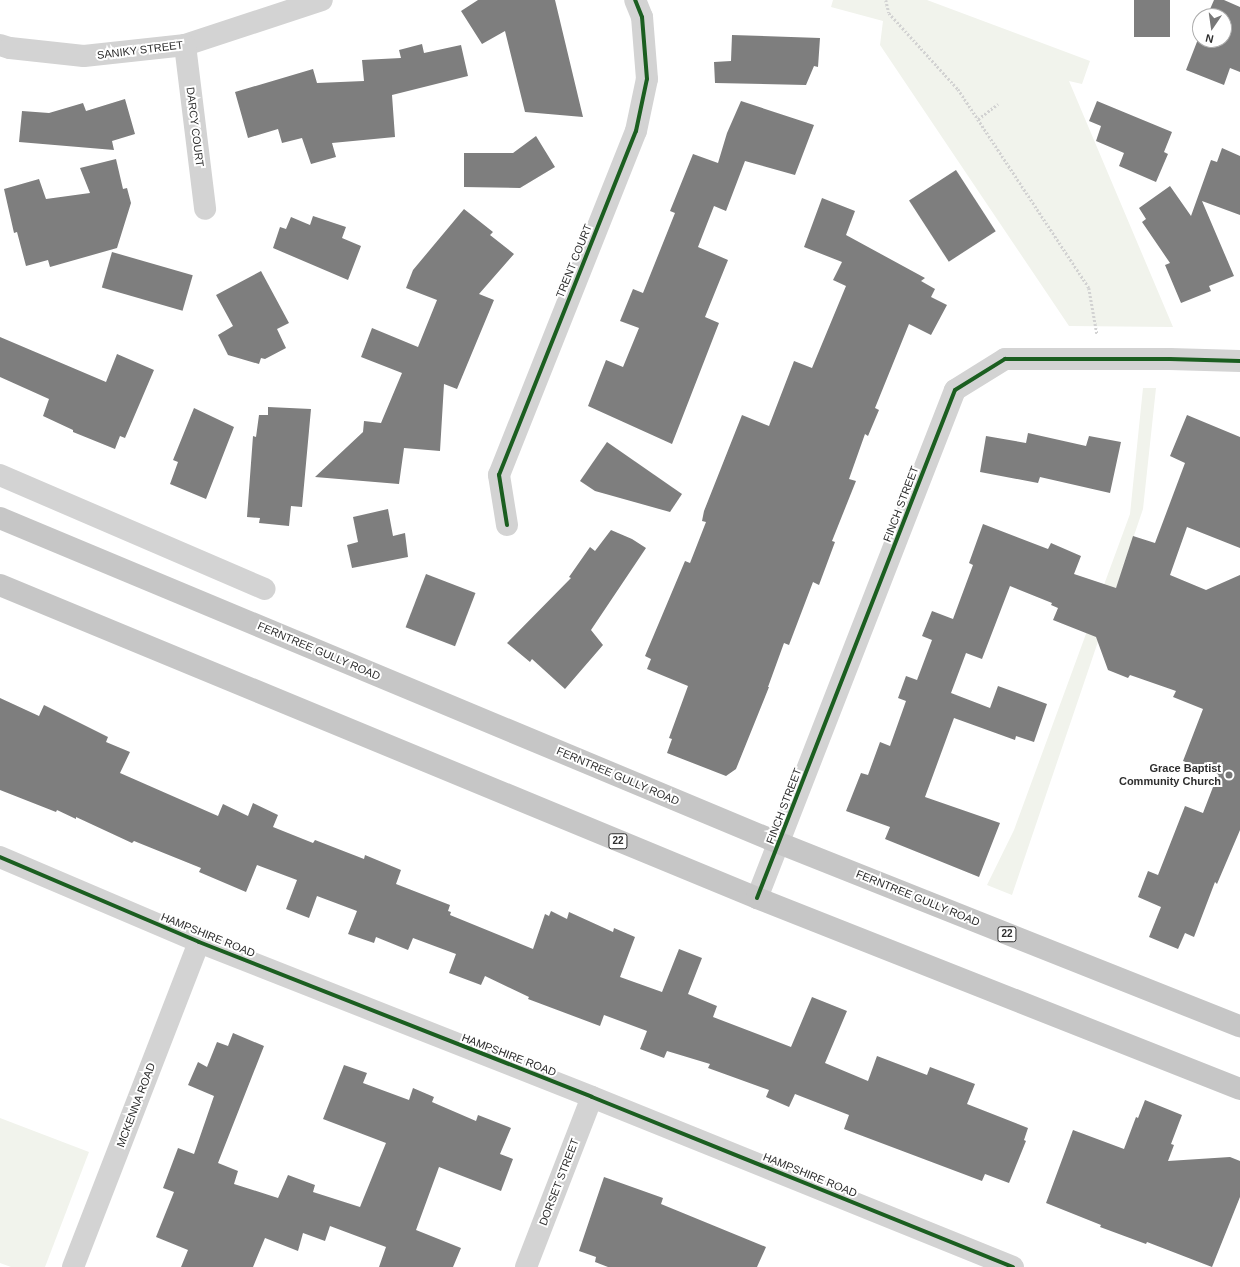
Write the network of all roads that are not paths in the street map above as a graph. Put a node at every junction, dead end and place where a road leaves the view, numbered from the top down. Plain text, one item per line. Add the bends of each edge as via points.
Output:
1 (322, 0) edge
2 (635, 0) edge
3 (0, 45) edge
4 (185, 45) junction
5 (205, 209) dead end
6 (1240, 361) edge
7 (0, 476) edge
8 (0, 518) edge
9 (507, 525) dead end
10 (0, 585) edge
11 (265, 589) dead end
12 (779, 843) junction
13 (0, 857) edge
14 (757, 898) junction
15 (199, 942) junction
16 (1238, 1020) edge
17 (1240, 1089) edge
18 (592, 1097) junction
19 (74, 1267) edge
20 (526, 1267) edge
21 (1013, 1267) edge

1 - 4 street, SANIKY STREET
2 - 9 street, TRENT COURT via 642,17 647,79 636,131 499,475
3 - 4 street, SANIKY STREET via 84,56
4 - 5 street, DARCY COURT
6 - 12 street, FINCH STREET via 1005,359 955,390
7 - 11 street
8 - 12 main road, FERNTREE GULLY ROAD / 22
10 - 14 main road, 22
12 - 14 street, FINCH STREET
12 - 16 main road, FERNTREE GULLY ROAD / 22
13 - 15 street, HAMPSHIRE ROAD
14 - 17 main road, 22
15 - 18 street, HAMPSHIRE ROAD
15 - 19 street, MCKENNA ROAD
18 - 20 street, DORSET STREET
18 - 21 street, HAMPSHIRE ROAD

